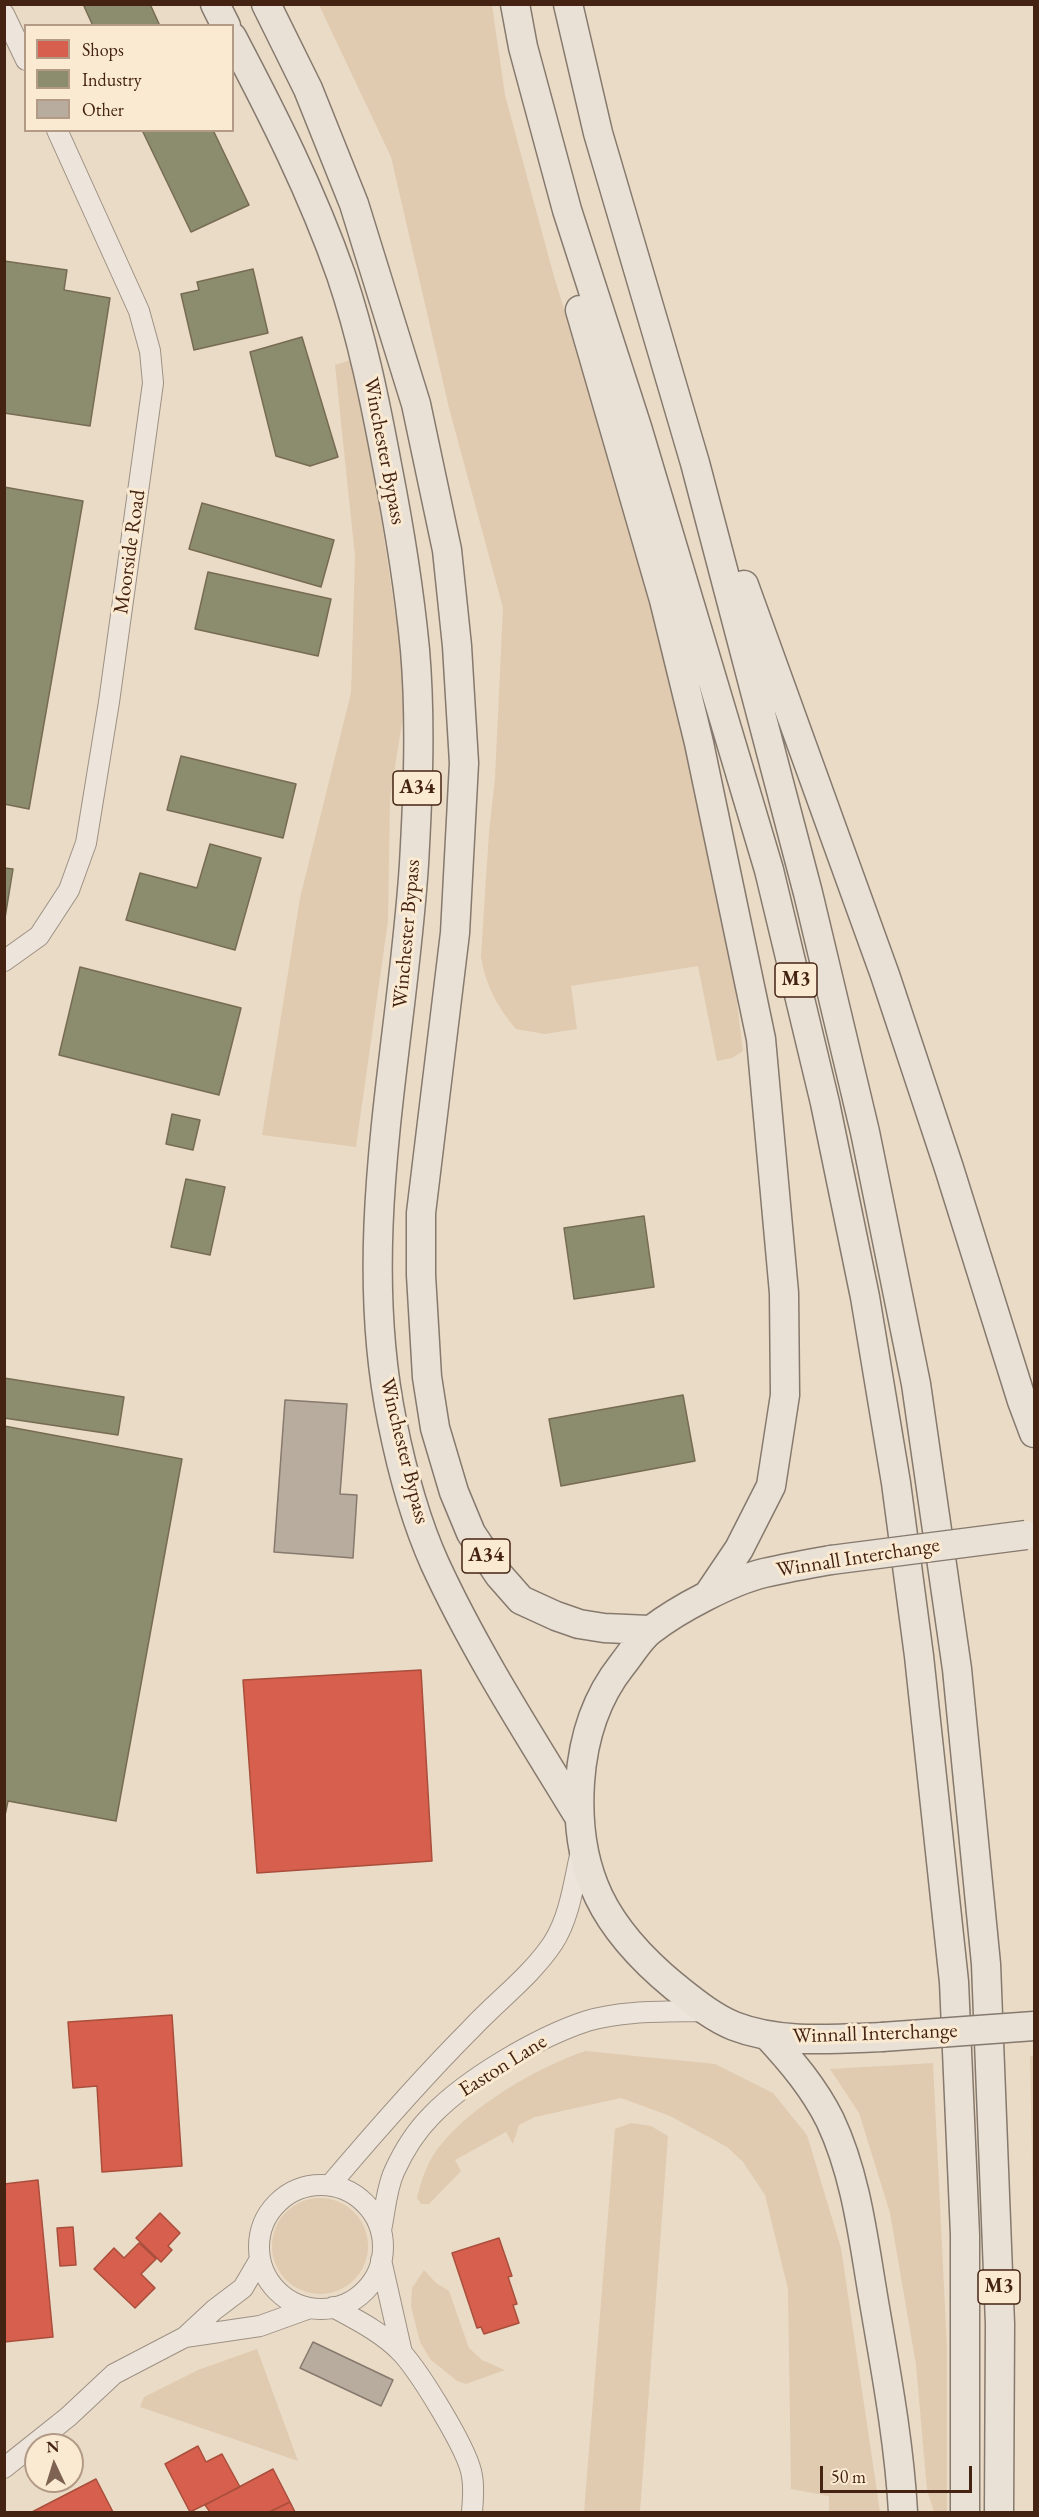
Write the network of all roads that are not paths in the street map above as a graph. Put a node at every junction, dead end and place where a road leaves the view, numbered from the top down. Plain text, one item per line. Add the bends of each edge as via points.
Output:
1 (215, 4) edge
2 (266, 4) edge
3 (515, 4) edge
4 (568, 4) edge
5 (4, 14) edge
6 (225, 24) edge
7 (234, 41) edge
8 (24, 56) edge
9 (58, 132) edge
10 (567, 210) junction
11 (695, 463) junction
12 (4, 961) edge
13 (1035, 1433) edge
14 (1030, 1535) edge
15 (708, 1595) junction
16 (649, 1630) junction
17 (578, 1815) junction
18 (582, 1848) junction
19 (705, 2011) junction
20 (1035, 2026) edge
21 (768, 2036) junction
22 (330, 2185) junction
23 (381, 2230) junction
24 (260, 2259) junction
25 (381, 2260) junction
26 (333, 2307) junction
27 (310, 2308) junction
28 (186, 2337) junction
29 (402, 2354) junction
30 (4, 2468) edge
31 (472, 2512) edge
32 (903, 2512) edge
33 (965, 2512) edge
34 (999, 2512) edge

1 - 6 highway
2 - 16 highway, Winchester Bypass / A34 via 308,89 354,204 416,404 447,550 465,763 454,933 421,1213 426,1366 435,1428 471,1533 521,1600 579,1624
3 - 10 highway, M3
4 - 11 highway, M3 via 598,133
5 - 8 street
7 - 17 highway, Winchester Bypass / A34 via 317,212 362,346 402,543 415,653 418,756 414,864 378,1206 380,1351 392,1423 408,1486 434,1561 495,1678
9 - 12 street, Moorside Road via 139,312 150,351 153,384 86,843 69,890 39,936
10 - 15 highway, M3 via 580,310 667,611 702,754 761,1039 784,1293 785,1395 771,1486 739,1549
10 - 33 highway, M3 via 637,427 769,870 825,1103 865,1297 919,1656 954,1982 965,2235
11 - 13 highway, M3 via 749,598 885,975
11 - 34 highway, M3 via 808,893 865,1132 916,1384 957,1669 986,1964 1000,2324
14 - 15 highway, Winnall Interchange, bridge via 831,1560 762,1574
15 - 16 highway, Winnall Interchange
16 - 17 highway, Winnall Interchange via 605,1688 595,1708 582,1756
17 - 18 highway, Winnall Interchange
18 - 19 highway, Winnall Interchange via 595,1888 614,1923 644,1960
18 - 22 street, Easton Lane via 564,1917 553,1942 508,1995 421,2081
19 - 21 highway, Winnall Interchange via 733,2026
19 - 23 street, Easton Lane via 626,2014 588,2021 559,2032 493,2068 455,2094 412,2140 393,2174
20 - 21 highway, Winnall Interchange, bridge via 882,2037
21 - 32 highway via 817,2096 844,2155 882,2349
22 - 23 street via 362,2200
22 - 24 street via 305,2187 285,2196 270,2211 261,2230
23 - 25 street
24 - 27 street via 278,2291
24 - 28 street via 243,2289
25 - 26 street via 377,2274 359,2296
25 - 29 street
26 - 27 street
26 - 29 street via 364,2324
27 - 28 street via 260,2326
28 - 30 street via 114,2374
29 - 31 street via 458,2438 472,2475

